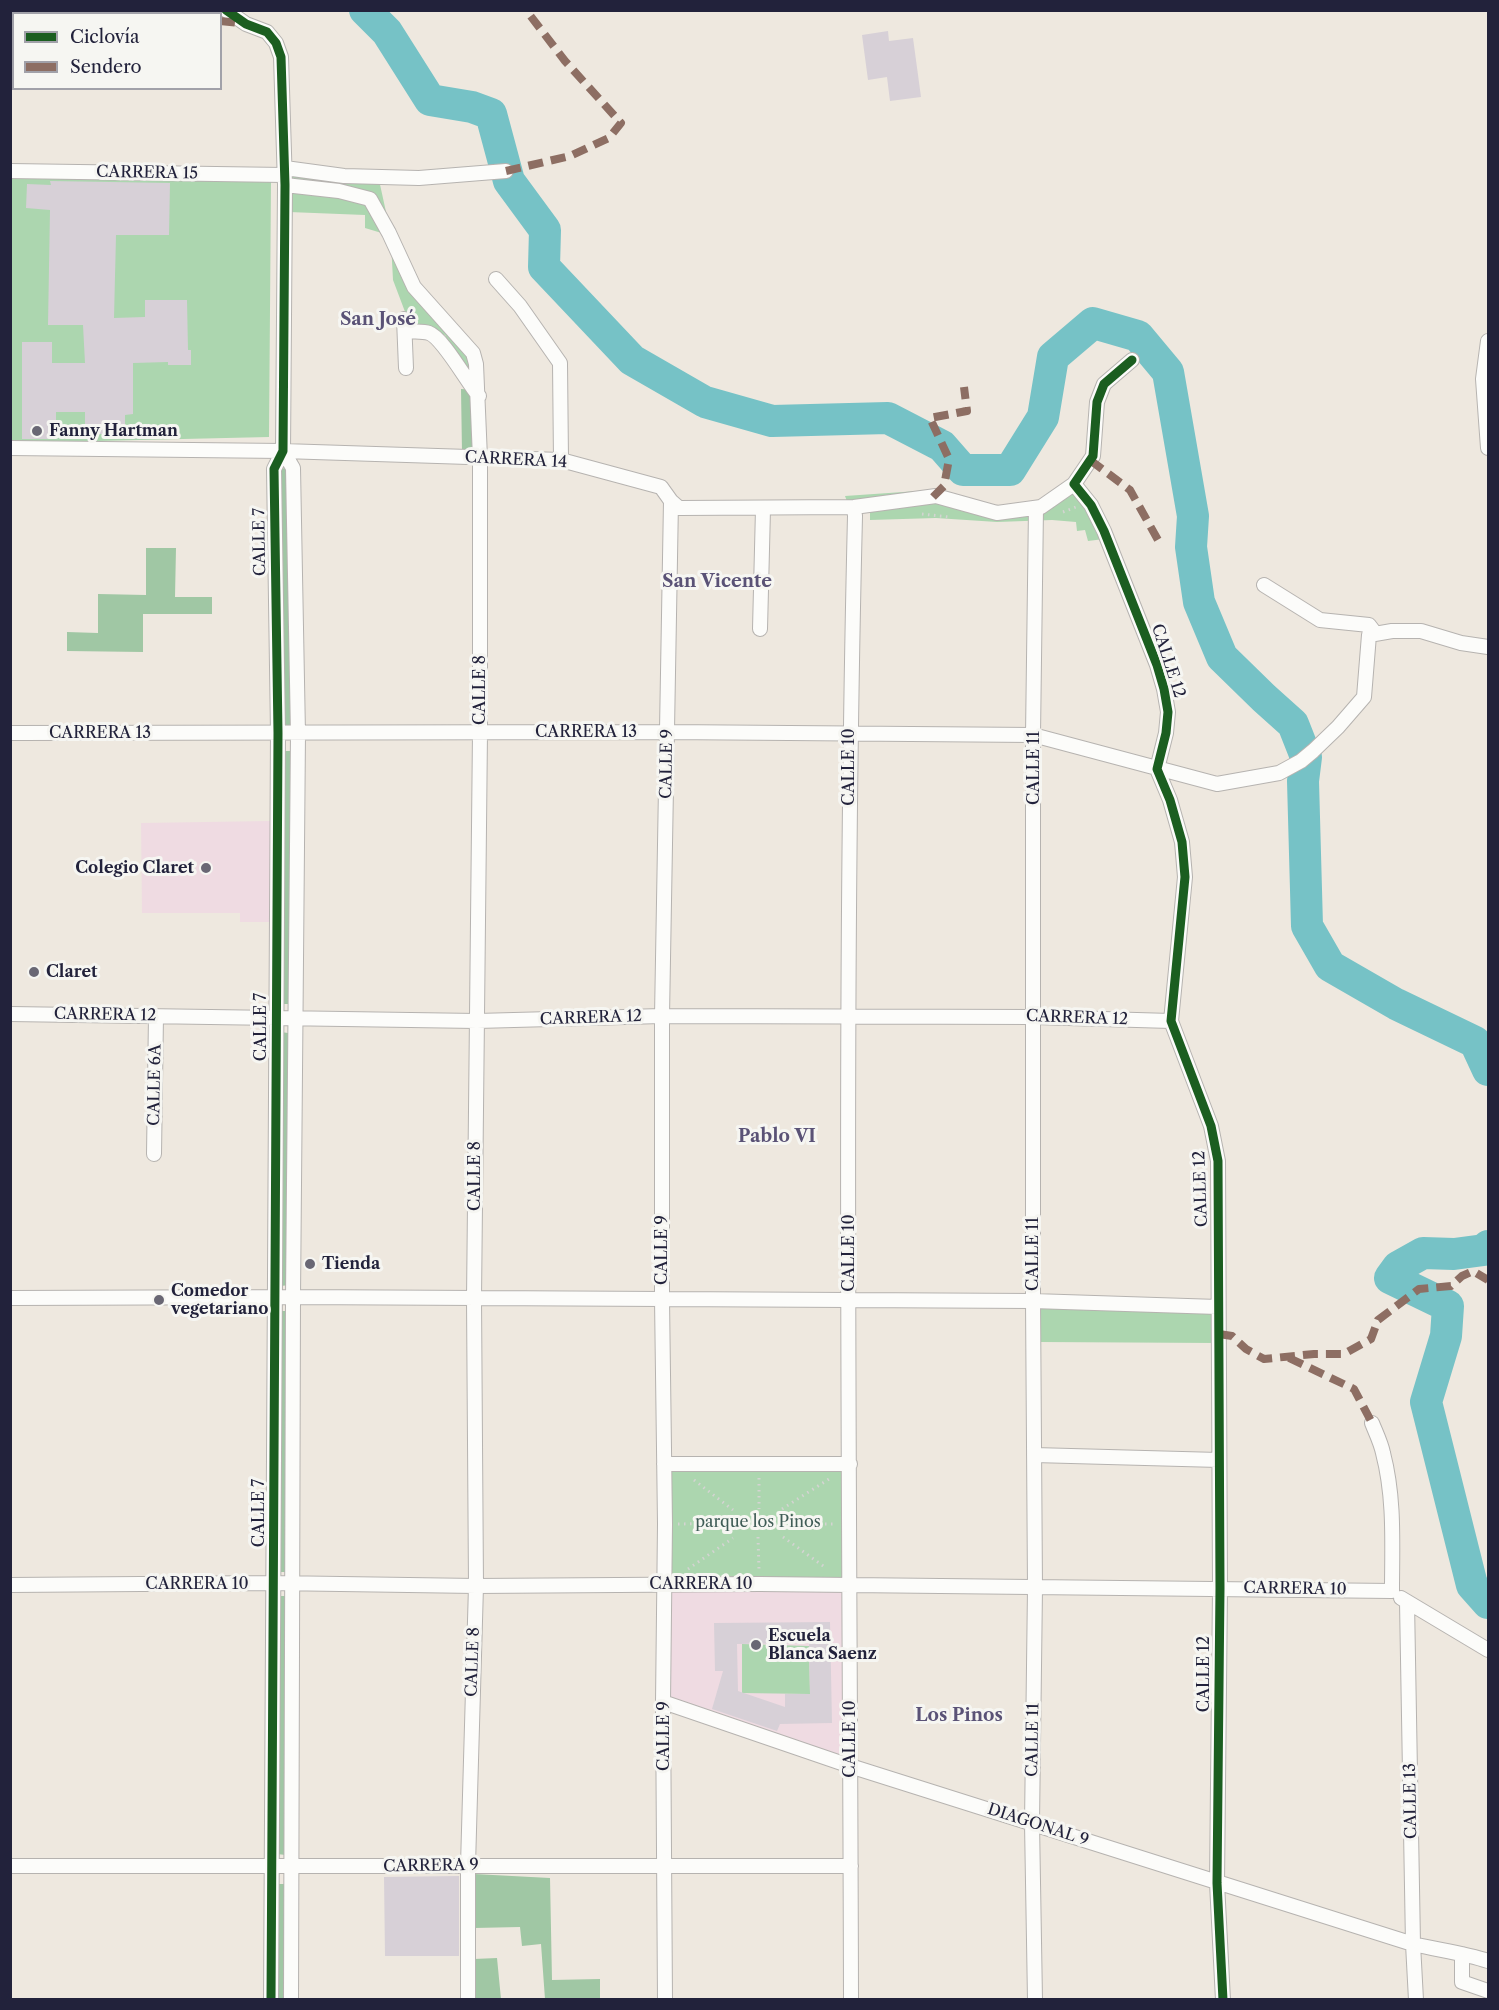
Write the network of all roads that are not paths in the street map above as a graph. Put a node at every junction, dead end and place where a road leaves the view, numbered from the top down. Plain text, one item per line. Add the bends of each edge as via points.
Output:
1 (226, 10) edge
2 (10, 171) edge
3 (506, 171) dead end
4 (284, 176) junction
5 (496, 279) dead end
6 (1488, 341) edge
7 (473, 353) joint
8 (1132, 360) dead end
9 (406, 368) dead end
10 (479, 396) junction
11 (10, 448) edge
12 (1488, 448) edge
13 (283, 451) junction
14 (480, 458) junction
15 (561, 460) junction
16 (1074, 484) junction
17 (670, 501) junction
18 (854, 507) junction
19 (1039, 508) junction
20 (763, 509) junction
21 (1264, 585) dead end
22 (760, 629) dead end
23 (1375, 633) junction
24 (1488, 647) edge
25 (480, 732) junction
26 (667, 732) junction
27 (10, 733) edge
28 (278, 733) junction
29 (298, 734) junction
30 (850, 734) junction
31 (1033, 735) junction
32 (1157, 769) junction
33 (10, 1014) edge
34 (156, 1016) junction
35 (662, 1016) junction
36 (848, 1016) junction
37 (277, 1017) junction
38 (1034, 1017) junction
39 (295, 1018) junction
40 (477, 1021) junction
41 (1171, 1021) junction
42 (154, 1154) dead end
43 (275, 1297) junction
44 (293, 1297) junction
45 (10, 1298) edge
46 (474, 1299) junction
47 (662, 1299) junction
48 (849, 1300) junction
49 (1033, 1300) junction
50 (1218, 1307) junction
51 (1372, 1423) dead end
52 (1034, 1455) junction
53 (1219, 1460) junction
54 (668, 1464) junction
55 (850, 1464) junction
56 (273, 1583) junction
57 (292, 1584) junction
58 (665, 1584) junction
59 (10, 1585) edge
60 (476, 1586) junction
61 (850, 1586) junction
62 (1035, 1588) junction
63 (1220, 1588) junction
64 (1392, 1592) junction
65 (1407, 1602) junction
66 (1488, 1650) edge
67 (663, 1702) junction
68 (850, 1766) junction
69 (1032, 1824) junction
70 (468, 1865) junction
71 (664, 1865) junction
72 (10, 1866) edge
73 (851, 1866) junction
74 (271, 1867) junction
75 (292, 1867) junction
76 (1217, 1882) junction
77 (1413, 1944) junction
78 (1462, 1954) junction
79 (1488, 1961) edge
80 (1488, 1991) edge
81 (271, 2000) edge
82 (291, 2000) edge
83 (468, 2000) edge
84 (665, 2000) edge
85 (851, 2000) edge
86 (1035, 2000) edge
87 (1223, 2000) edge
88 (1416, 2000) edge

1 - 4 street, CALLE 7 via 267,32 281,57
2 - 4 street, CARRERA 15
3 - 4 street via 419,178
4 - 7 street, CARRERA 15 via 370,200 414,287
4 - 13 street, CALLE 7
5 - 15 street via 560,363
6 - 12 street via 1483,379
7 - 10 street, CALLE 8
8 - 16 street via 1104,384 1097,402 1093,456
9 - 10 street via 405,325 441,340
10 - 14 street, CALLE 8
11 - 13 street, CARRERA 14
13 - 14 street, CARRERA 14
13 - 28 street, CALLE 7 via 274,469
13 - 29 street, CALLE 7 via 293,468
14 - 15 street, CARRERA 14
14 - 25 street, CALLE 8
15 - 17 street, CARRERA 14 via 661,487
16 - 19 street
16 - 32 street, CALLE 12 via 1104,531 1160,673 1168,712
17 - 20 street, CARRERA 14 via 680,508
17 - 26 street, CALLE 9
18 - 19 street, CARRERA 14 via 936,496 997,513
18 - 20 street, CARRERA 14
18 - 30 street, CALLE 10
19 - 31 street, CALLE 11
20 - 22 street
21 - 23 street via 1320,620 1369,625
23 - 24 street via 1420,631
23 - 32 street, CARRERA 13 via 1369,635 1364,696 1301,761 1280,773 1217,784
25 - 26 street, CARRERA 13
25 - 29 street, CARRERA 13
25 - 40 street, CALLE 8
26 - 30 street, CARRERA 13
26 - 35 street, CALLE 9
27 - 28 street, CARRERA 13
28 - 29 street, CARRERA 13
28 - 37 street, CALLE 7
29 - 39 street, CALLE 7
30 - 31 street, CARRERA 13
30 - 36 street, CALLE 10
31 - 32 street, CARRERA 13
31 - 38 street, CALLE 11
32 - 41 street, CALLE 12 via 1182,842 1185,877
33 - 34 street, CARRERA 12
34 - 37 street, CARRERA 12
34 - 42 street, CALLE 6A
35 - 36 street, CARRERA 12
35 - 40 street, CARRERA 12
35 - 47 street, CALLE 9
36 - 38 street, CARRERA 12
36 - 48 street, CALLE 10
37 - 39 street, CARRERA 12
37 - 43 street, CALLE 7
38 - 41 street, CARRERA 12
38 - 49 street, CALLE 11
39 - 40 street, CARRERA 12
39 - 44 street, CALLE 7
40 - 46 street, CALLE 8
41 - 50 street, CALLE 12 via 1211,1126 1218,1161
43 - 44 street
43 - 45 street
43 - 56 street, CALLE 7
44 - 46 street
44 - 57 street, CALLE 7
46 - 47 street
46 - 60 street, CALLE 8
47 - 48 street
47 - 54 street, CALLE 9
48 - 49 street
48 - 55 street, CALLE 10
49 - 50 street
49 - 52 street, CALLE 11
50 - 53 street, CALLE 12
51 - 64 street via 1390,1482
52 - 53 street
52 - 62 street, CALLE 11
53 - 63 street, CALLE 12
54 - 55 street
54 - 58 street, CALLE 9
55 - 61 street, CALLE 10
56 - 57 street, CARRERA 10
56 - 59 street, CARRERA 10
56 - 74 street, CALLE 7
57 - 60 street, CARRERA 10
57 - 75 street, CALLE 7
58 - 60 street, CARRERA 10
58 - 61 street, CARRERA 10
58 - 67 street, CALLE 9
60 - 70 street, CALLE 8
61 - 62 street, CARRERA 10
61 - 68 street, CALLE 10
62 - 63 street, CARRERA 10
62 - 69 street, CALLE 11
63 - 64 street, CARRERA 10
63 - 76 street, CALLE 12
64 - 65 street
65 - 66 street
65 - 77 street, CALLE 13
67 - 68 street, DIAGONAL 9
67 - 71 street, CALLE 9
68 - 69 street, DIAGONAL 9
68 - 73 street, CALLE 10
69 - 76 street, DIAGONAL 9
69 - 86 street, CALLE 11
70 - 71 street, CARRERA 9
70 - 75 street, CARRERA 9
70 - 83 street, CALLE 8
71 - 73 street, CARRERA 9
71 - 84 street, CALLE 9
72 - 74 street, CARRERA 9
73 - 85 street, CALLE 10
74 - 75 street, CARRERA 9
74 - 81 street, CALLE 7
75 - 82 street, CALLE 7
76 - 77 street, DIAGONAL 9
76 - 87 street, CALLE 12
77 - 78 street, DIAGONAL 9
77 - 88 street, CALLE 13
78 - 79 street, DIAGONAL 9
78 - 80 street via 1462,1982

